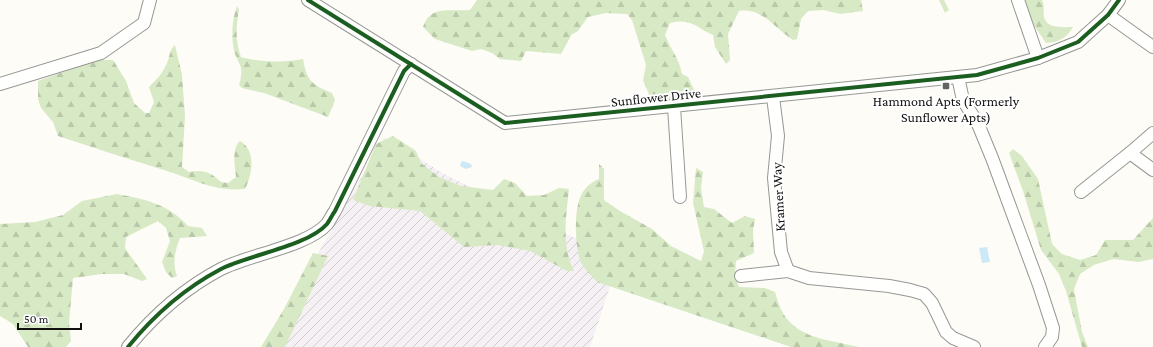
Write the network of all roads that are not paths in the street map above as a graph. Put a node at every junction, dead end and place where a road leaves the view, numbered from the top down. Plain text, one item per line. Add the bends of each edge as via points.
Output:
1 (150, 0) edge
2 (308, 0) edge
3 (1018, 0) edge
4 (1118, 0) edge
5 (1108, 15) junction
6 (1153, 47) edge
7 (1038, 58) junction
8 (411, 64) junction
9 (958, 77) junction
10 (0, 84) edge
11 (774, 97) junction
12 (674, 107) junction
13 (1153, 133) edge
14 (1130, 154) junction
15 (1153, 170) edge
16 (1081, 192) dead end
17 (680, 197) dead end
18 (788, 271) junction
19 (742, 276) dead end
20 (128, 347) edge
21 (974, 347) edge
22 (1045, 347) edge

1 - 10 street via 144,23 102,53
2 - 8 street, Sunflower Drive
3 - 7 street
4 - 5 street, Sunflower Drive
5 - 6 street
5 - 7 street, Sunflower Drive via 1078,42
7 - 9 street, Sunflower Drive via 977,75
8 - 12 street, Sunflower Drive via 505,123
8 - 20 street via 404,71 326,224 309,237 222,269 185,292 153,319
9 - 11 street, Sunflower Drive
9 - 22 street via 963,100 978,124 1040,285 1053,328 1052,337
11 - 12 street, Sunflower Drive
11 - 18 street, Kramer Way via 778,136 774,178 781,252
12 - 17 street
13 - 14 street
14 - 15 street
14 - 16 street
18 - 19 street
18 - 21 street via 809,278 889,286 924,294 932,303 946,332

